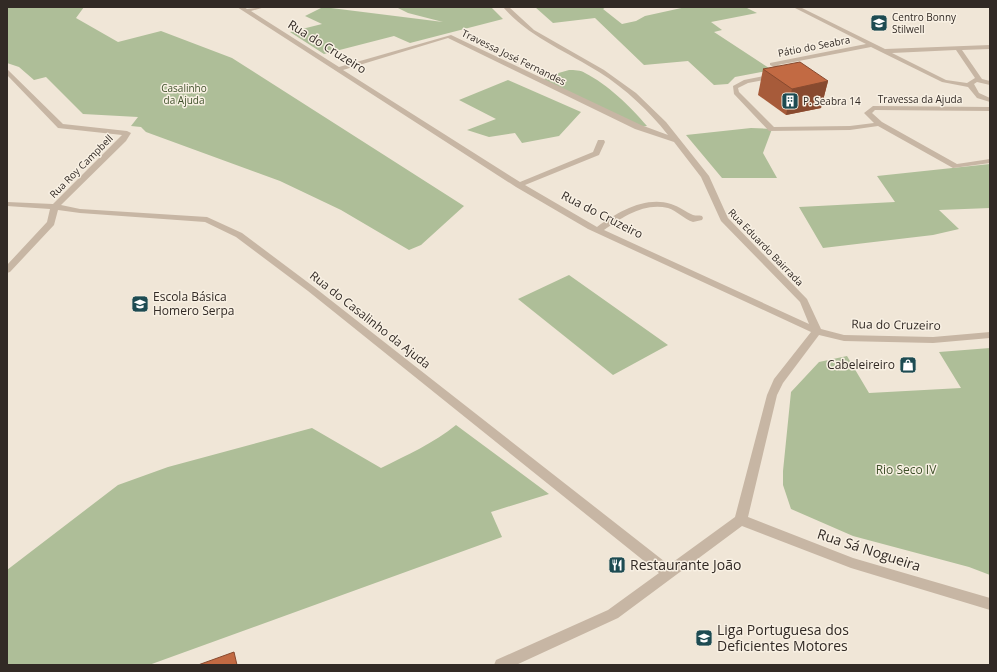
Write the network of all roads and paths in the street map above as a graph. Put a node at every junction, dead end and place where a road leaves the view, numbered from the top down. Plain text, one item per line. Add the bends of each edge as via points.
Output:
1 (262, 7) edge
2 (506, 7) edge
3 (796, 7) edge
4 (243, 9) edge
5 (871, 45) junction
6 (990, 47) edge
7 (958, 48) junction
8 (884, 51) junction
9 (339, 69) junction
10 (7, 71) edge
11 (979, 80) junction
12 (990, 83) edge
13 (970, 85) junction
14 (989, 100) edge
15 (990, 109) edge
16 (879, 124) junction
17 (677, 141) junction
18 (601, 142) dead end
19 (990, 160) edge
20 (519, 184) junction
21 (7, 204) edge
22 (55, 207) junction
23 (700, 218) dead end
24 (598, 230) junction
25 (7, 270) edge
26 (817, 331) junction
27 (990, 335) edge
28 (740, 520) junction
29 (669, 573) junction
30 (990, 604) edge
31 (501, 665) edge

1 - 4 street
2 - 17 street, Rua Eduardo Bairrada via 532,31 602,71 634,94
3 - 5 street
4 - 9 street, Rua do Cruzeiro
5 - 8 street
5 - 16 street, Pátio do Seabra via 772,64 789,73 746,80 735,87 736,92 772,128 850,128
6 - 7 street
7 - 8 street
7 - 11 street
8 - 13 street via 944,81
9 - 17 street, Travessa José Fernandes via 449,36 638,127
9 - 20 street, Rua do Cruzeiro
10 - 22 street, Rua Roy Campbell via 61,126 127,133
11 - 12 street
11 - 13 street via 971,81
13 - 14 street via 977,96
14 - 15 street
15 - 16 street, Travessa da Ajuda via 873,108 868,113
16 - 19 street via 956,166
17 - 26 street, Rua Eduardo Bairrada via 705,176 724,219 804,301
18 - 20 street via 596,153
20 - 24 street, Rua do Cruzeiro
21 - 22 street, Rua do Casalinho da Ajuda
22 - 25 street, Rua Roy Campbell via 52,223
22 - 29 street, Rua do Casalinho da Ajuda via 207,220 239,235 311,289
23 - 24 street via 693,219 674,206 653,204 634,208
24 - 26 street, Rua do Cruzeiro
26 - 27 street, Rua do Cruzeiro via 844,338 933,340
26 - 28 street via 778,382 772,395
28 - 29 street
28 - 30 street, Rua Sá Nogueira via 851,563
29 - 31 street via 614,614

